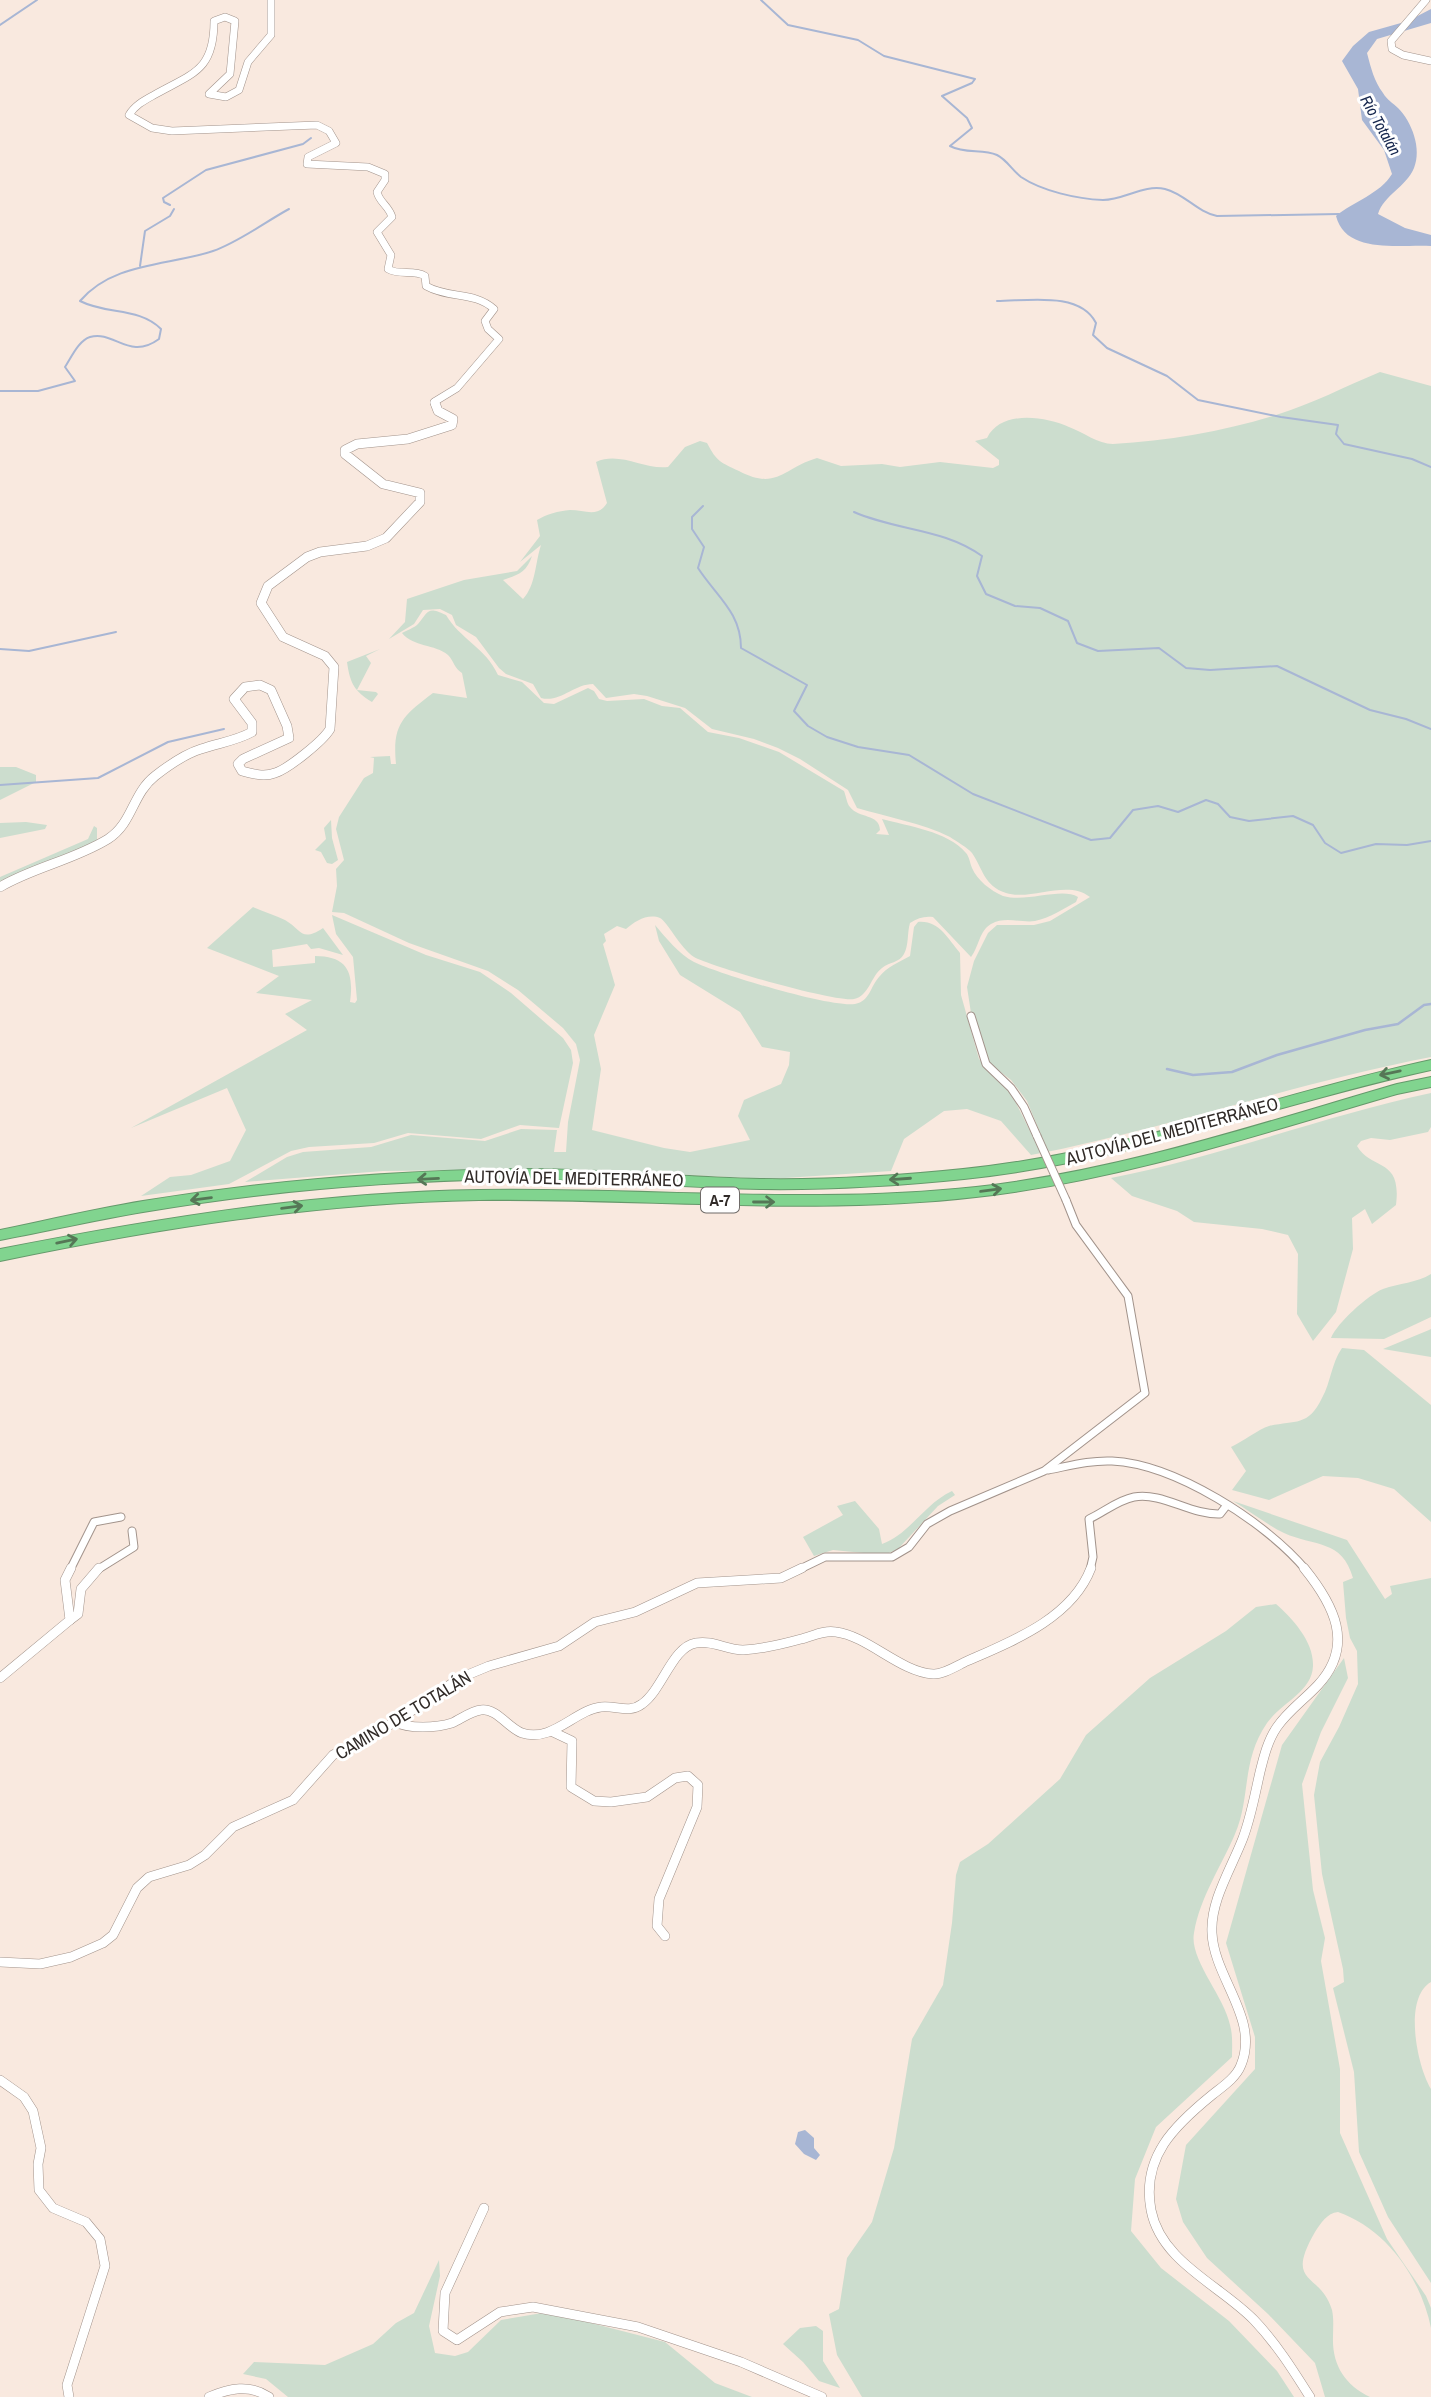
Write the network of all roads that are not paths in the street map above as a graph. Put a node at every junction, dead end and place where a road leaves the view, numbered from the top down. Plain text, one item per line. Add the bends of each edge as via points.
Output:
1 (271, 0) edge
2 (1426, 0) edge
3 (1431, 61) edge
4 (0, 887) edge
5 (971, 1016) dead end
6 (1431, 1065) edge
7 (1431, 1082) edge
8 (0, 1235) edge
9 (0, 1255) edge
10 (1044, 1471) junction
11 (1227, 1505) junction
12 (121, 1517) dead end
13 (132, 1531) dead end
14 (70, 1620) junction
15 (0, 1678) edge
16 (395, 1722) junction
17 (553, 1732) junction
18 (665, 1936) dead end
19 (0, 1962) edge
20 (0, 2080) edge
21 (484, 2208) dead end
22 (69, 2397) edge
23 (209, 2397) edge
24 (269, 2397) edge
25 (822, 2397) edge
26 (1310, 2397) edge

1 - 4 main road via 271,35 248,62 235,94 209,94 231,70 237,27 233,19 220,18 214,21 206,63 129,110 129,115 152,128 172,131 323,126 336,143 308,157 307,164 379,169 385,174 377,192 392,217 377,232 391,254 388,269 421,273 426,286 435,291 480,298 494,309 485,321 499,339 457,388 434,402 438,411 453,419 452,425 408,439 357,444 345,450 383,484 420,493 420,502 399,526 377,543 307,557 262,595 261,603 281,634 319,652 334,667 326,738 276,773 242,771 238,764 243,758 289,738 271,690 258,684 243,686 234,699 252,723 252,732 208,745 160,773 138,794 121,830 98,846
2 - 3 main road via 1391,41 1392,49 1403,55
5 - 10 street, CAMINO DE TOTALÁN, bridge via 986,1063 1024,1107 1076,1225 1128,1296 1146,1392
6 -> 8 highway, AUTOVÍA DEL MEDITERRÁNEO / A-7 via 1296,1097 1137,1144 969,1174 845,1183 757,1184 564,1174 314,1185 162,1203
9 -> 7 highway, AUTOVÍA DEL MEDITERRÁNEO / A-7 via 198,1218 332,1202 555,1194 843,1202 976,1192 1156,1159
10 - 11 street via 1119,1461 1159,1472
10 - 16 street, CAMINO DE TOTALÁN via 950,1511 892,1557 825,1557 781,1578 697,1583 635,1612 594,1622 548,1651 460,1678
11 - 17 street via 1220,1514 1209,1516 1135,1496 1089,1519 1086,1531 1093,1560 1085,1581 1067,1605 1044,1623 935,1675 840,1632 824,1631 742,1650 694,1643 681,1649 659,1687 640,1706 622,1710 600,1707
11 - 26 street via 1305,1568 1321,1589 1339,1639 1336,1658 1324,1678 1274,1731 1247,1828 1211,1921 1215,1948 1240,2012 1246,2047 1241,2067 1172,2127 1157,2149 1151,2210 1166,2241 1198,2275 1245,2310 1292,2367
12 - 14 street via 94,1522 65,1580
13 - 14 street via 134,1547 86,1581 78,1595 78,1614
14 - 15 street
16 - 17 street via 405,1727 449,1724 480,1710 522,1733
16 - 19 street, CAMINO DE TOTALÁN via 333,1755 293,1800 233,1827 189,1865 149,1877 137,1888 113,1935 103,1943 40,1964
17 - 18 street via 572,1741 571,1787 594,1801 647,1797 675,1778 688,1776 698,1785 697,1807 659,1899 657,1926
20 - 22 street via 24,2097 33,2111 41,2148 39,2190 53,2207 86,2222 100,2239 105,2266 67,2385
21 - 25 street via 445,2293 443,2331 457,2340 500,2312 533,2307 638,2327 741,2362
23 - 24 street via 230,2388 259,2389

